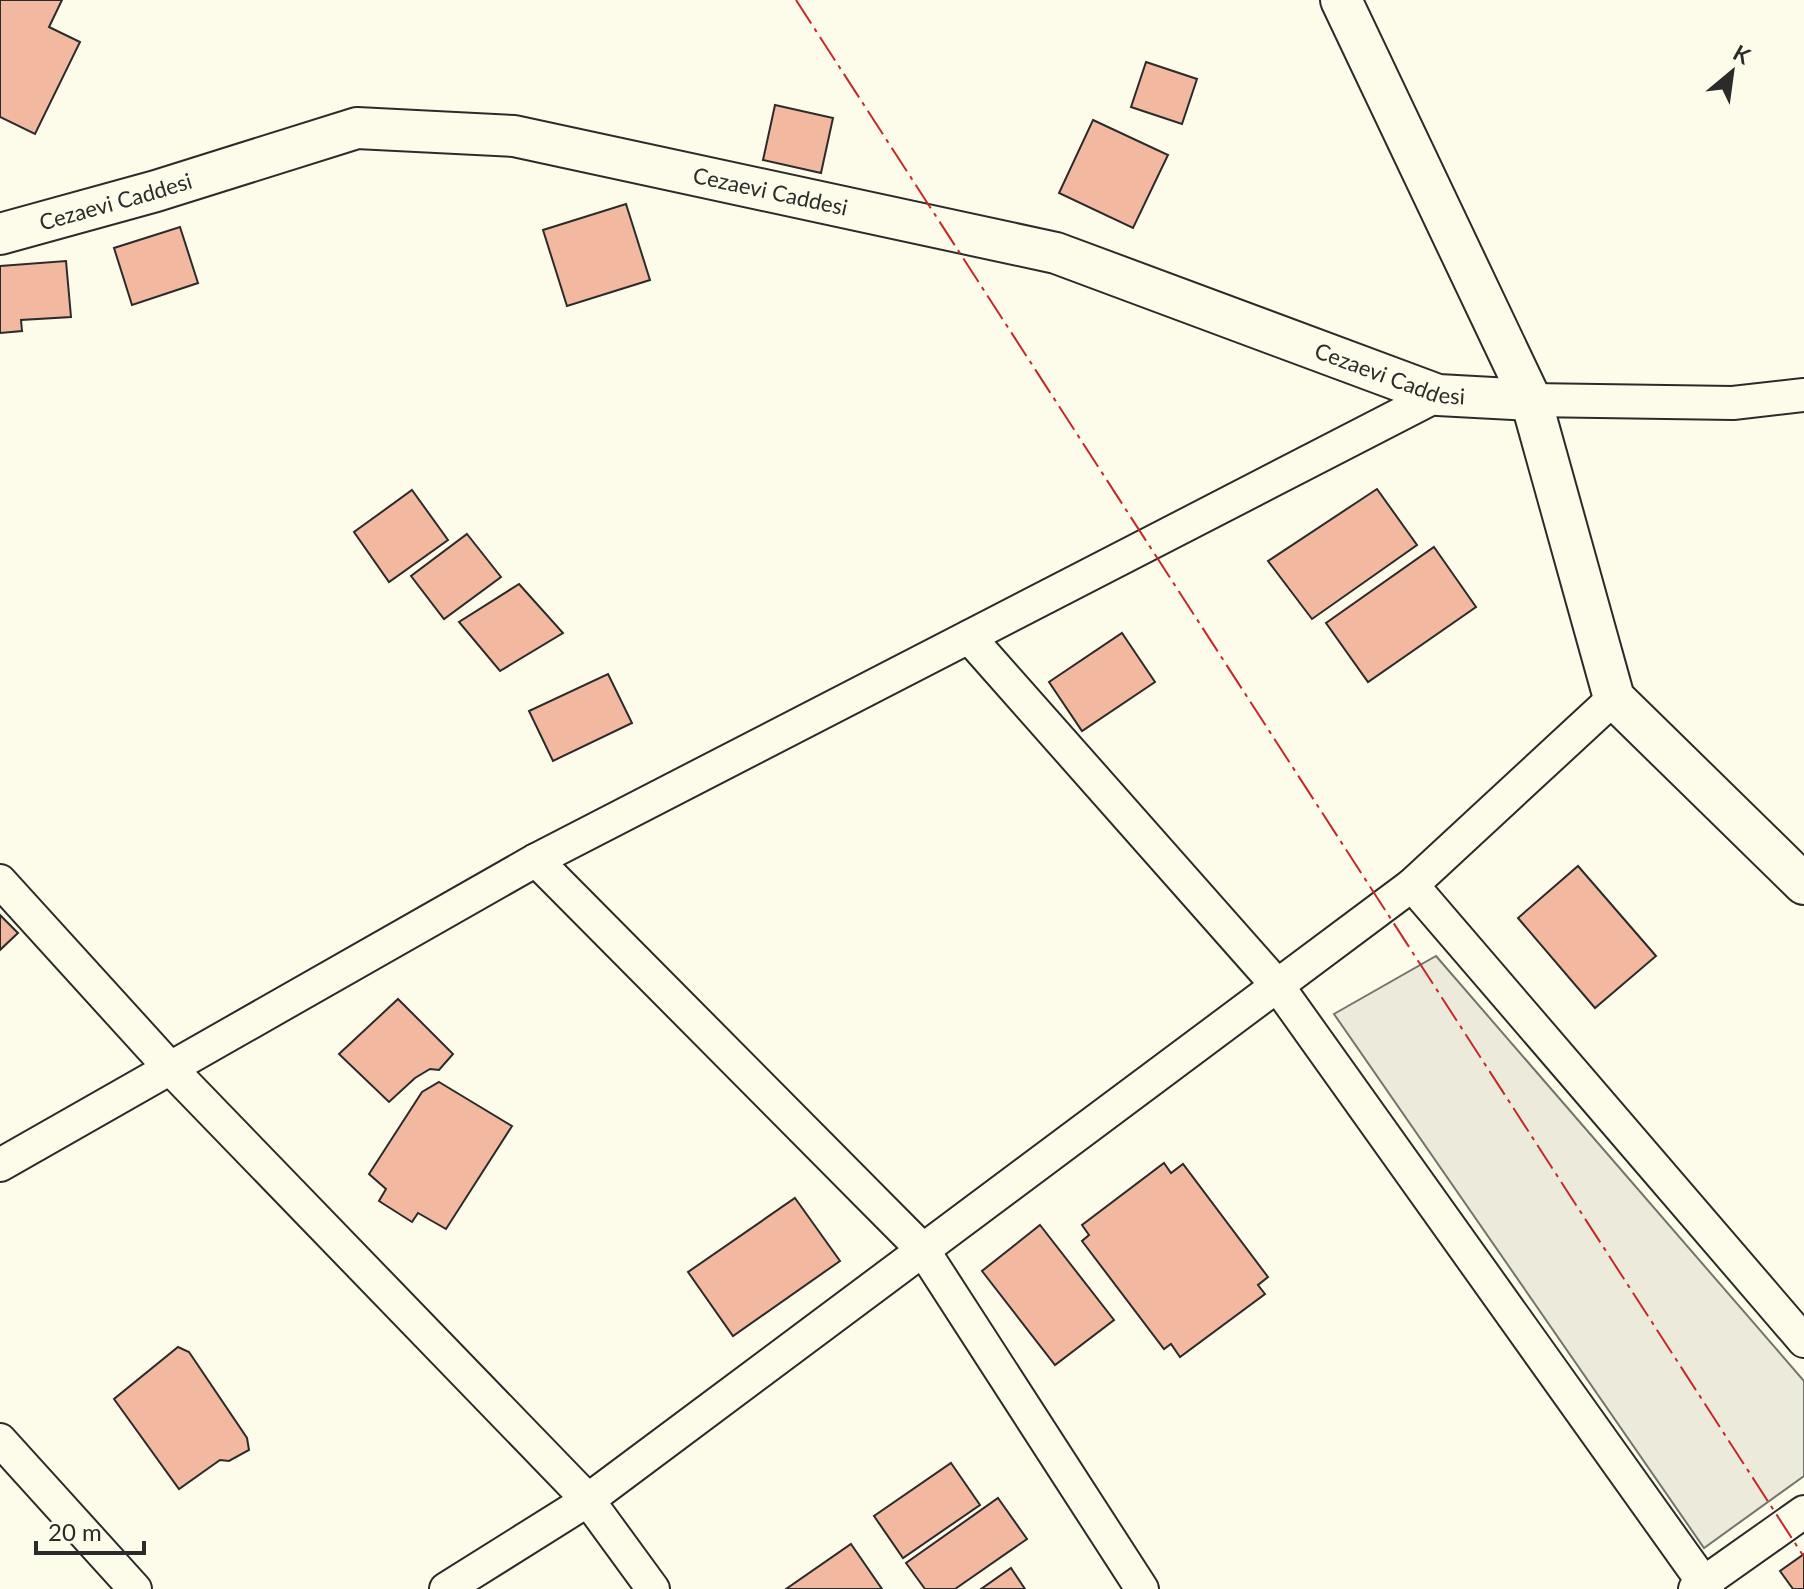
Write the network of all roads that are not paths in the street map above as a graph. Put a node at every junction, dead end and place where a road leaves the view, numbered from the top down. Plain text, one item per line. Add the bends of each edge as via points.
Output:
1 (1341, 0) edge
2 (0, 234) edge
3 (1438, 395) junction
4 (1804, 395) edge
5 (1531, 400) junction
6 (969, 637) junction
7 (1614, 698) junction
8 (536, 860) junction
9 (0, 881) edge
10 (1804, 884) edge
11 (1412, 885) junction
12 (1277, 985) junction
13 (170, 1068) junction
14 (0, 1165) edge
15 (923, 1250) junction
16 (1804, 1341) edge
17 (0, 1440) edge
18 (588, 1500) junction
19 (1804, 1512) edge
20 (1702, 1587) edge
21 (135, 1589) edge
22 (446, 1589) edge
23 (653, 1589) edge
24 (1142, 1589) edge

1 - 5 street
2 - 3 street, Cezaevi Caddesi via 357,128 514,136 1056,253
3 - 5 street, Cezaevi Caddesi
3 - 6 street
4 - 5 street via 1733,403
5 - 7 street
6 - 8 street
6 - 12 street
7 - 10 street
7 - 11 street
8 - 13 street
8 - 15 street
9 - 13 street
11 - 12 street
11 - 16 street
12 - 15 street
12 - 20 street
13 - 14 street
13 - 18 street
15 - 18 street
15 - 24 street
17 - 21 street
18 - 22 street
18 - 23 street
19 - 20 street

